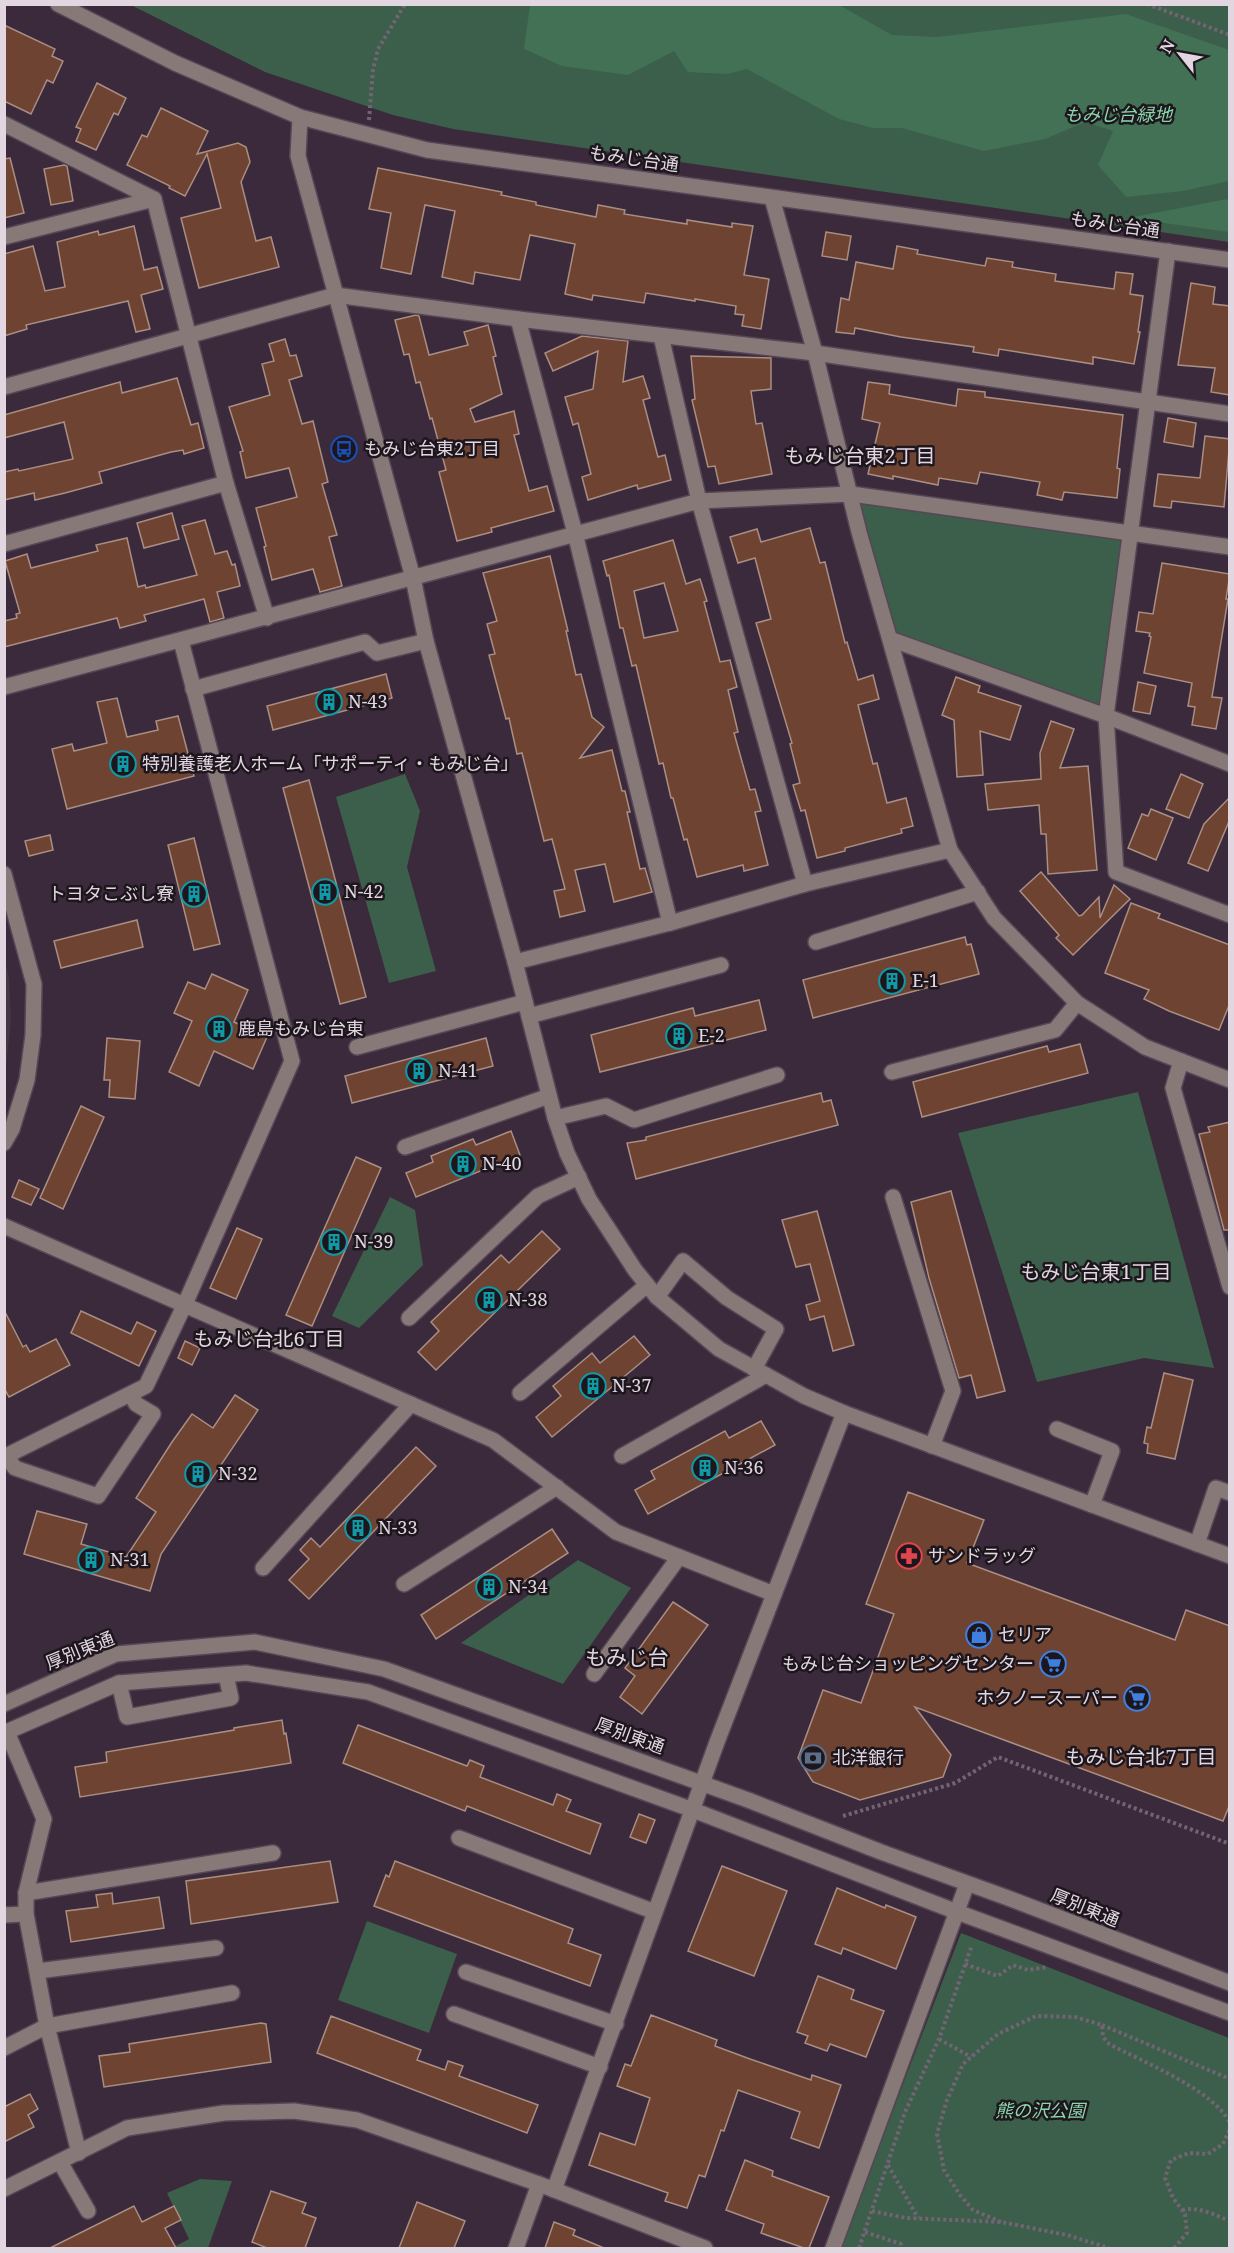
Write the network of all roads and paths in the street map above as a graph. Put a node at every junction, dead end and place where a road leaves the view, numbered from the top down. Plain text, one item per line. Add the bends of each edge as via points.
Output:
1 (58, 4) edge
2 (405, 4) edge
3 (1147, 4) edge
4 (1230, 35) edge
5 (300, 117) junction
6 (4, 124) edge
7 (370, 135) junction
8 (772, 198) junction
9 (154, 199) junction
10 (4, 237) edge
11 (1168, 251) junction
12 (1230, 260) edge
13 (335, 295) junction
14 (518, 320) junction
15 (188, 335) junction
16 (661, 336) junction
17 (815, 353) junction
18 (4, 387) edge
19 (1148, 402) junction
20 (1230, 414) edge
21 (226, 483) junction
22 (851, 494) junction
23 (699, 501) junction
24 (575, 533) junction
25 (1130, 534) junction
26 (4, 544) edge
27 (1230, 548) edge
28 (412, 578) junction
29 (267, 618) junction
30 (890, 639) junction
31 (181, 641) junction
32 (426, 641) junction
33 (4, 687) edge
34 (193, 689) junction
35 (1106, 716) junction
36 (1230, 764) edge
37 (950, 850) junction
38 (4, 874) edge
39 (805, 884) junction
40 (978, 892) junction
41 (1230, 915) edge
42 (670, 923) junction
43 (816, 942) dead end
44 (515, 962) junction
45 (721, 965) dead end
46 (1077, 1003) junction
47 (527, 1009) junction
48 (357, 1047) dead end
49 (1181, 1061) junction
50 (892, 1072) dead end
51 (777, 1075) dead end
52 (1230, 1080) edge
53 (549, 1096) junction
54 (555, 1118) junction
55 (4, 1143) edge
56 (405, 1147) dead end
57 (579, 1177) junction
58 (892, 1197) dead end
59 (4, 1226) edge
60 (647, 1285) junction
61 (1230, 1287) edge
62 (657, 1298) junction
63 (185, 1304) junction
64 (409, 1318) dead end
65 (760, 1372) junction
66 (520, 1393) dead end
67 (131, 1394) junction
68 (411, 1404) junction
69 (844, 1413) junction
70 (1057, 1430) dead end
71 (932, 1446) junction
72 (622, 1456) dead end
73 (5, 1457) edge
74 (557, 1486) junction
75 (1230, 1493) edge
76 (1092, 1505) junction
77 (1197, 1544) junction
78 (1230, 1556) edge
79 (679, 1557) junction
80 (263, 1568) dead end
81 (404, 1584) dead end
82 (774, 1594) junction
83 (594, 1674) dead end
84 (226, 1675) junction
85 (119, 1683) junction
86 (4, 1704) edge
87 (6, 1732) edge
88 (702, 1783) junction
89 (693, 1810) junction
90 (843, 1816) dead end
91 (459, 1838) dead end
92 (1230, 1844) edge
93 (273, 1853) dead end
94 (967, 1884) junction
95 (26, 1893) junction
96 (655, 1912) junction
97 (957, 1912) junction
98 (26, 1914) junction
99 (4, 1915) edge
100 (972, 1945) dead end
101 (216, 1948) dead end
102 (965, 1964) junction
103 (1048, 1967) dead end
104 (38, 1971) junction
105 (466, 1972) dead end
106 (1230, 1983) edge
107 (232, 1993) dead end
108 (1230, 2013) edge
109 (454, 2014) dead end
110 (616, 2024) junction
111 (1102, 2025) junction
112 (47, 2026) junction
113 (939, 2039) junction
114 (4, 2048) edge
115 (971, 2057) junction
116 (600, 2067) junction
117 (1230, 2079) edge
118 (1230, 2123) edge
119 (1230, 2129) edge
120 (79, 2153) junction
121 (60, 2162) junction
122 (888, 2165) junction
123 (539, 2184) junction
124 (4, 2189) edge
125 (554, 2190) junction
126 (1182, 2210) junction
127 (88, 2211) dead end
128 (872, 2211) junction
129 (918, 2218) junction
130 (1230, 2221) edge
131 (1001, 2222) junction
132 (865, 2232) junction
133 (1101, 2247) edge
134 (516, 2248) edge
135 (705, 2248) edge
136 (833, 2248) edge
137 (859, 2248) edge
138 (900, 2248) edge
139 (1109, 2248) edge
140 (1174, 2248) edge

1 - 5 street, もみじ台通 via 175,63
2 - 7 path via 378,49 370,98
3 - 4 path
5 - 7 street, もみじ台通
5 - 13 street via 298,156
6 - 9 street
7 - 8 street, もみじ台通 via 427,150
8 - 11 street, もみじ台通
8 - 17 street
9 - 10 street
9 - 15 street
11 - 12 street, もみじ台通
11 - 19 street
13 - 14 street
13 - 15 street
13 - 28 street
14 - 16 street
14 - 24 street
15 - 18 street
15 - 21 street
16 - 17 street
16 - 23 street
17 - 19 street
17 - 22 street
19 - 20 street
19 - 25 street
21 - 26 street
21 - 29 street
22 - 23 street
22 - 25 street
22 - 30 street
23 - 24 street
23 - 39 street
24 - 28 street
24 - 42 street
25 - 27 street
25 - 35 street
28 - 29 street
28 - 32 street
29 - 31 street
30 - 35 street
30 - 37 street
31 - 33 street
31 - 34 street
32 - 34 street via 377,653 365,642
32 - 44 street
34 - 63 street via 292,1061
35 - 36 street
35 - 41 street via 1116,872
37 - 39 street
37 - 40 street
38 - 55 street via 34,984 27,1080
39 - 42 street
40 - 43 street
40 - 46 street via 994,918
42 - 44 street
44 - 47 street
45 - 47 street
46 - 49 street via 1144,1047
46 - 50 street via 1055,1030
47 - 48 street
47 - 53 street
49 - 52 street
49 - 61 street via 1173,1088
51 - 54 street via 634,1120 606,1106
53 - 54 street
53 - 56 street
54 - 57 street
57 - 60 street via 589,1199
57 - 64 street via 538,1196
58 - 71 street via 953,1391
59 - 63 street
60 - 62 street
60 - 66 street
62 - 65 street via 719,1349
62 - 65 street via 683,1261 727,1298 776,1329
63 - 67 street via 146,1386
63 - 68 street
65 - 69 street
65 - 72 street
67 - 73 street
67 - 73 street via 136,1404 153,1414 98,1496 15,1468
68 - 74 street via 493,1440
68 - 80 street
69 - 71 street
69 - 82 street
70 - 76 street via 1112,1451
71 - 76 street
74 - 79 street via 616,1532
74 - 81 street
75 - 77 street via 1216,1488
76 - 77 street
77 - 78 street
79 - 82 street
79 - 83 street
82 - 88 street
84 - 85 street
84 - 85 street via 231,1698 127,1717
84 - 89 street via 246,1673 368,1692
85 - 87 street
86 - 88 street, 厚別東通 via 116,1654 255,1642 384,1669
87 - 95 street via 44,1819
88 - 89 street
88 - 94 street, 厚別東通
89 - 96 street
89 - 97 street
90 - 92 path via 955,1783 998,1757
91 - 96 street
93 - 95 street
94 - 97 street
94 - 106 street, 厚別東通
95 - 98 street
96 - 110 street
97 - 108 street
97 - 136 street
98 - 99 street
98 - 104 street
100 - 102 path
101 - 104 street
102 - 103 path via 998,1976 1013,1965 1028,1970
102 - 113 path
104 - 112 street
105 - 110 street
107 - 112 street
109 - 116 street
110 - 116 street
111 - 115 path via 1075,2017 1036,2016 998,2034
111 - 117 path
111 - 118 path via 1103,2037 1109,2044 1210,2100
112 - 114 street
112 - 120 street
113 - 115 path
113 - 122 path via 905,2112
115 - 131 path via 963,2064 946,2100 938,2134 944,2169 973,2210
116 - 125 street
119 - 126 path via 1223,2144 1208,2154 1189,2152 1171,2160 1165,2178
120 - 121 street
120 - 123 street via 127,2128 224,2113 294,2111 357,2120
121 - 124 street
121 - 127 street
122 - 128 path
122 - 129 path
123 - 125 street
123 - 134 street
125 - 135 street
126 - 130 path via 1192,2207
126 - 140 path via 1187,2233
128 - 129 path
128 - 132 path
129 - 131 path
131 - 133 path via 1067,2235
132 - 137 path
132 - 138 path via 901,2244
133 - 139 path

